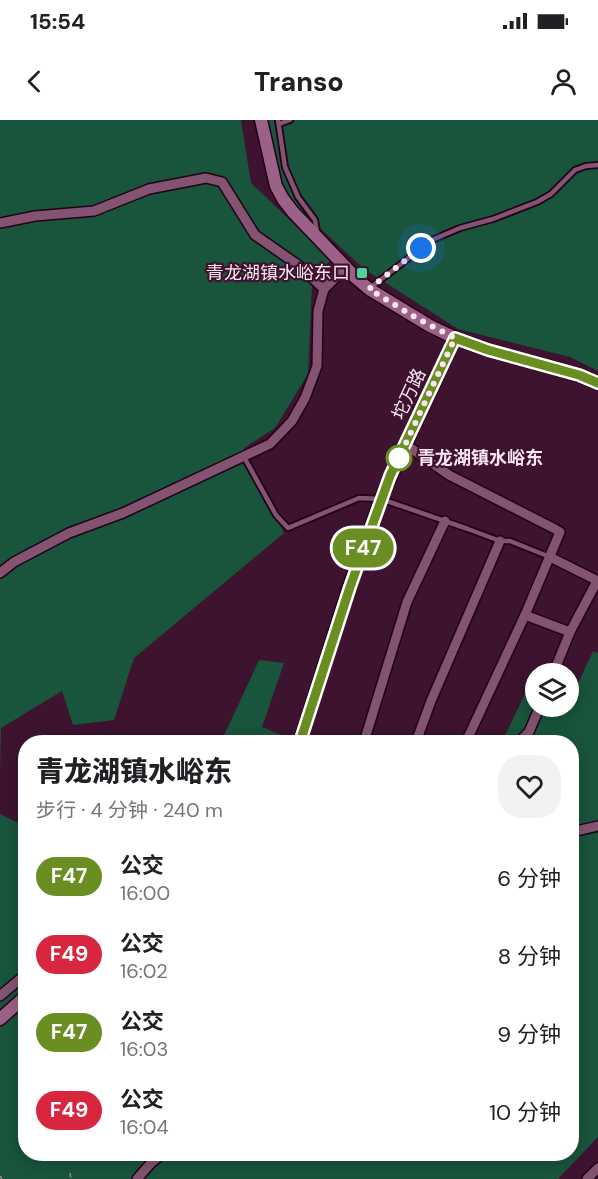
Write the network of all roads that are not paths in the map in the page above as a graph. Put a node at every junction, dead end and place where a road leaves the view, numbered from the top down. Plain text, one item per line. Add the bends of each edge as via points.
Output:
1 (261, 120) edge
2 (290, 120) edge
3 (279, 122) edge
4 (598, 165) edge
5 (0, 223) edge
6 (318, 238) junction
7 (346, 267) junction
8 (324, 289) junction
9 (369, 289) junction
10 (455, 338) junction
11 (598, 383) edge
12 (405, 444) junction
13 (243, 457) junction
14 (381, 499) junction
15 (445, 521) junction
16 (500, 541) junction
17 (550, 556) junction
18 (0, 573) edge
19 (597, 581) edge
20 (525, 615) junction
21 (570, 632) junction
22 (557, 663) edge
23 (535, 717) edge
24 (302, 735) edge
25 (366, 735) edge
26 (418, 735) edge
27 (469, 735) edge
28 (526, 735) edge
29 (598, 826) edge
30 (579, 830) edge
31 (18, 981) edge
32 (0, 996) edge
33 (18, 1003) edge
34 (0, 1019) edge
35 (153, 1161) edge
36 (598, 1168) edge
37 (137, 1179) edge
38 (587, 1179) edge

1 - 6 main road via 276,186 293,212
2 - 3 lane
3 - 6 lane via 285,167 298,197 315,219
4 - 9 lane via 575,170 537,202 432,240
5 - 8 street via 94,211 148,189 206,178 222,182 255,235
6 - 7 main road
7 - 8 street
7 - 9 main road
8 - 13 street via 318,311 316,366 305,398 292,421 270,444
9 - 10 main road
10 - 11 main road
10 - 12 main road, 坨万路
12 - 14 main road, 坨万路
12 - 17 street via 449,475 555,528 560,532
13 - 14 lane via 276,515 288,528 360,498
13 - 18 street via 123,513 69,533
14 - 15 lane
14 - 24 main road, 坨万路
15 - 16 lane
15 - 25 street via 407,602
16 - 17 lane
16 - 26 street
17 - 19 street
17 - 20 street
19 - 21 street
20 - 21 street
20 - 27 street
21 - 22 street
23 - 28 street
29 - 30 street
31 - 32 street
33 - 34 main road
35 - 37 street
36 - 38 street

